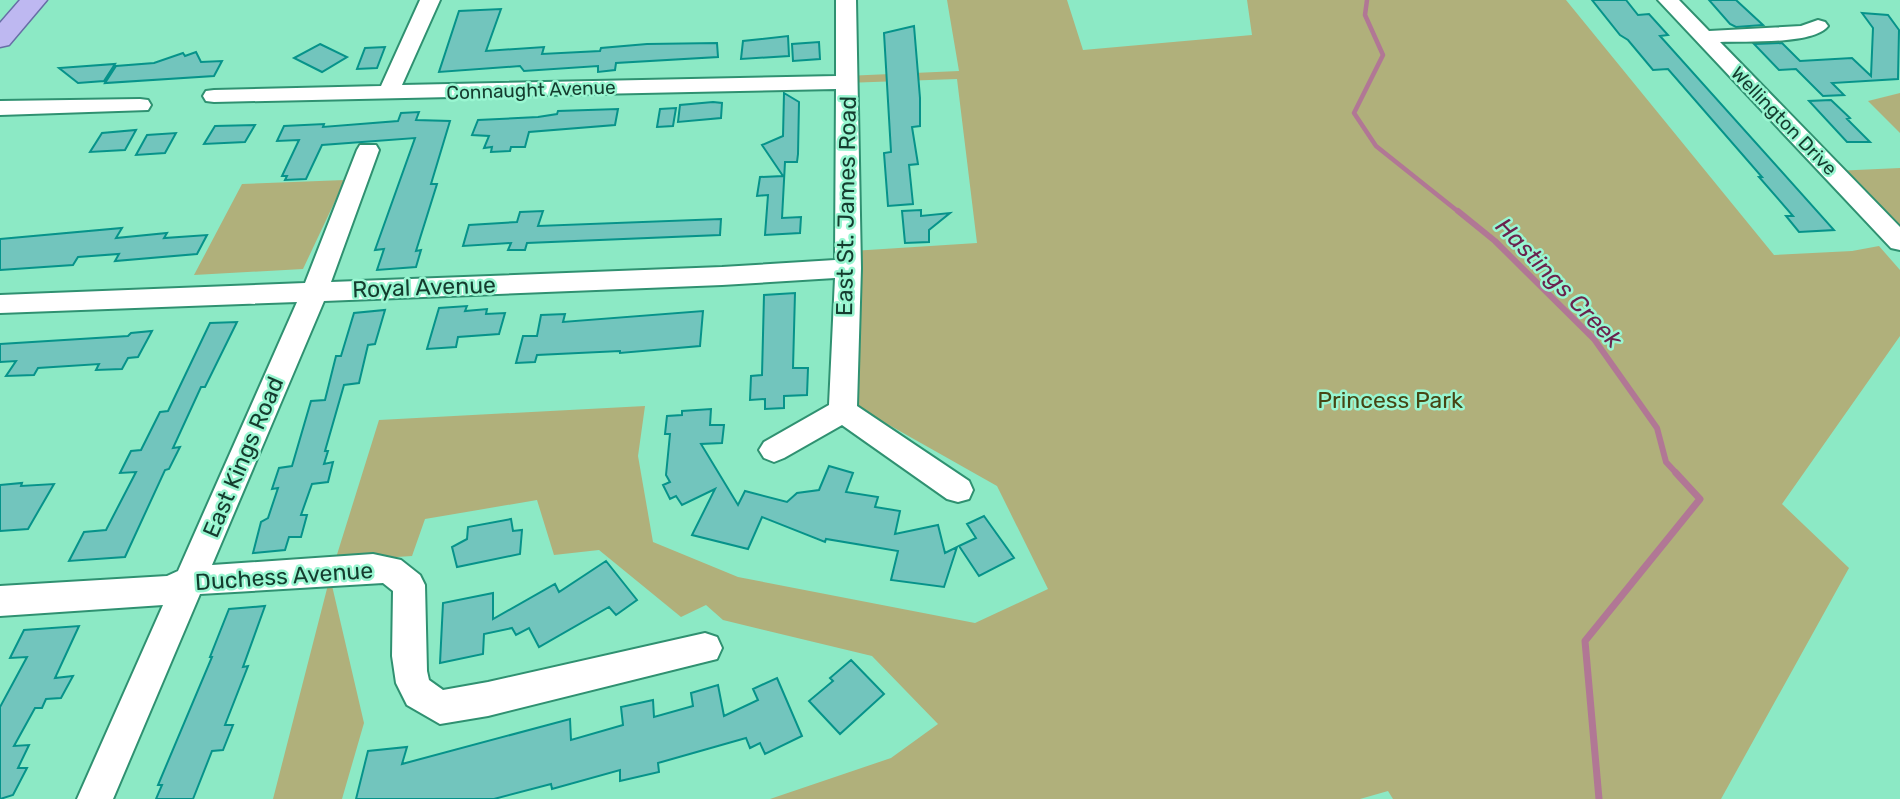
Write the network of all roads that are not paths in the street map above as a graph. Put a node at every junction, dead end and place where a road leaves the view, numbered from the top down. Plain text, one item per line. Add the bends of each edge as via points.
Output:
1 (34, 0) edge
2 (430, 0) edge
3 (846, 0) edge
4 (1668, 0) edge
5 (1818, 26) dead end
6 (2, 35) edge
7 (1704, 37) junction
8 (848, 82) junction
9 (388, 94) junction
10 (214, 96) dead end
11 (140, 105) dead end
12 (0, 108) edge
13 (368, 150) dead end
14 (1900, 242) edge
15 (848, 268) junction
16 (315, 291) junction
17 (0, 303) edge
18 (843, 411) junction
19 (774, 450) dead end
20 (958, 490) dead end
21 (189, 581) junction
22 (0, 601) edge
23 (705, 648) dead end
24 (95, 799) edge

1 - 6 main road
2 - 9 street
3 - 8 street, East St. James Road
4 - 7 street, Wellington Drive
5 - 7 street via 1804,32
7 - 14 street, Wellington Drive
8 - 9 street, Connaught Avenue
8 - 15 street, East St. James Road
9 - 10 street, Connaught Avenue
11 - 12 street
13 - 16 street, East Kings Road
15 - 16 street, Royal Avenue
15 - 18 street, East St. James Road
16 - 17 street, Royal Avenue
16 - 21 street, East Kings Road
18 - 19 street
18 - 20 street
21 - 22 street, Duchess Avenue via 170,590
21 - 23 street, Duchess Avenue via 390,570 409,585 408,665 416,691 440,707
21 - 24 street, East Kings Road

